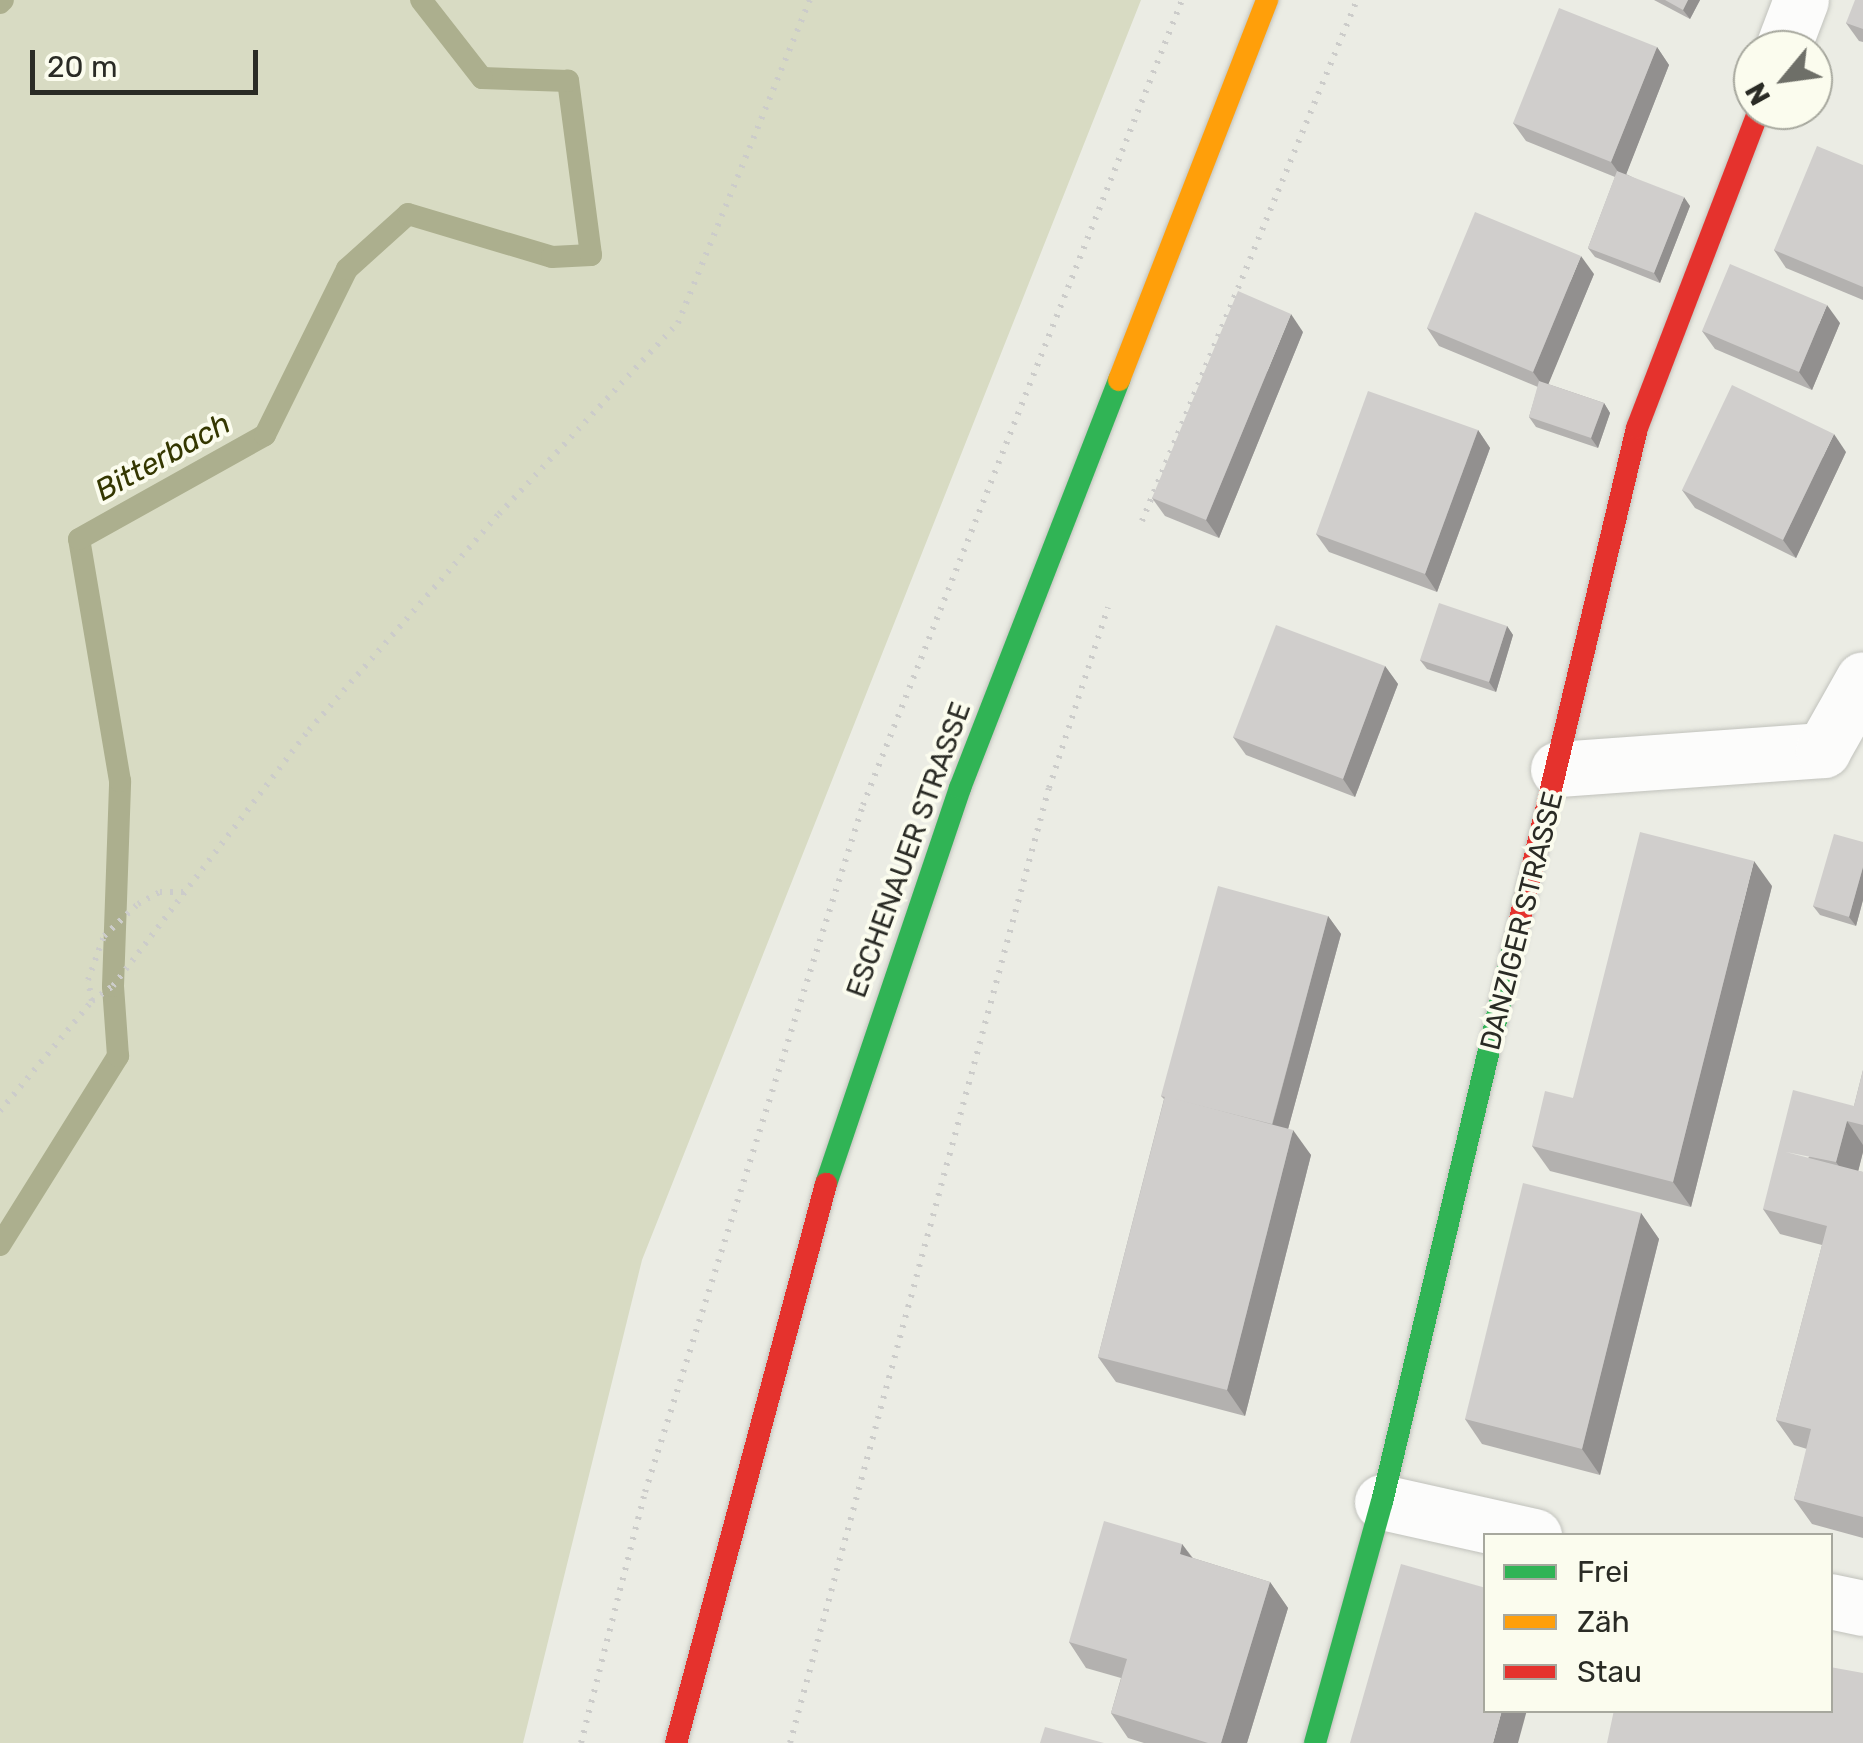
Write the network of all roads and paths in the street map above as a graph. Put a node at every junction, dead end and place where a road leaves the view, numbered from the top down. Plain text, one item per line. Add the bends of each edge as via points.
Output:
1 (810, 0) edge
2 (1268, 0) edge
3 (1357, 0) edge
4 (1801, 0) edge
5 (1790, 30) edge
6 (1751, 130) edge
7 (1138, 530) dead end
8 (1114, 592) dead end
9 (1863, 679) edge
10 (1843, 752) edge
11 (1558, 769) junction
12 (188, 892) junction
13 (92, 1001) junction
14 (0, 1110) edge
15 (1382, 1502) junction
16 (1521, 1533) edge
17 (1833, 1602) edge
18 (1863, 1608) edge
19 (676, 1743) edge
20 (790, 1743) edge
21 (1315, 1743) edge

1 - 12 path via 678,323 498,514 309,730
2 - 19 main road, ESCHENAUER STRASSE via 960,788 835,1149
3 - 7 path
4 - 5 street
6 - 11 main road, DANZIGER STRASSE via 1637,428
8 - 20 path via 1049,788
9 - 10 street
10 - 11 street
11 - 15 main road, DANZIGER STRASSE
12 - 13 path via 113,986
12 - 13 path via 160,892 104,936 88,980
13 - 14 path
15 - 16 street
15 - 21 main road, DANZIGER STRASSE
17 - 18 street

